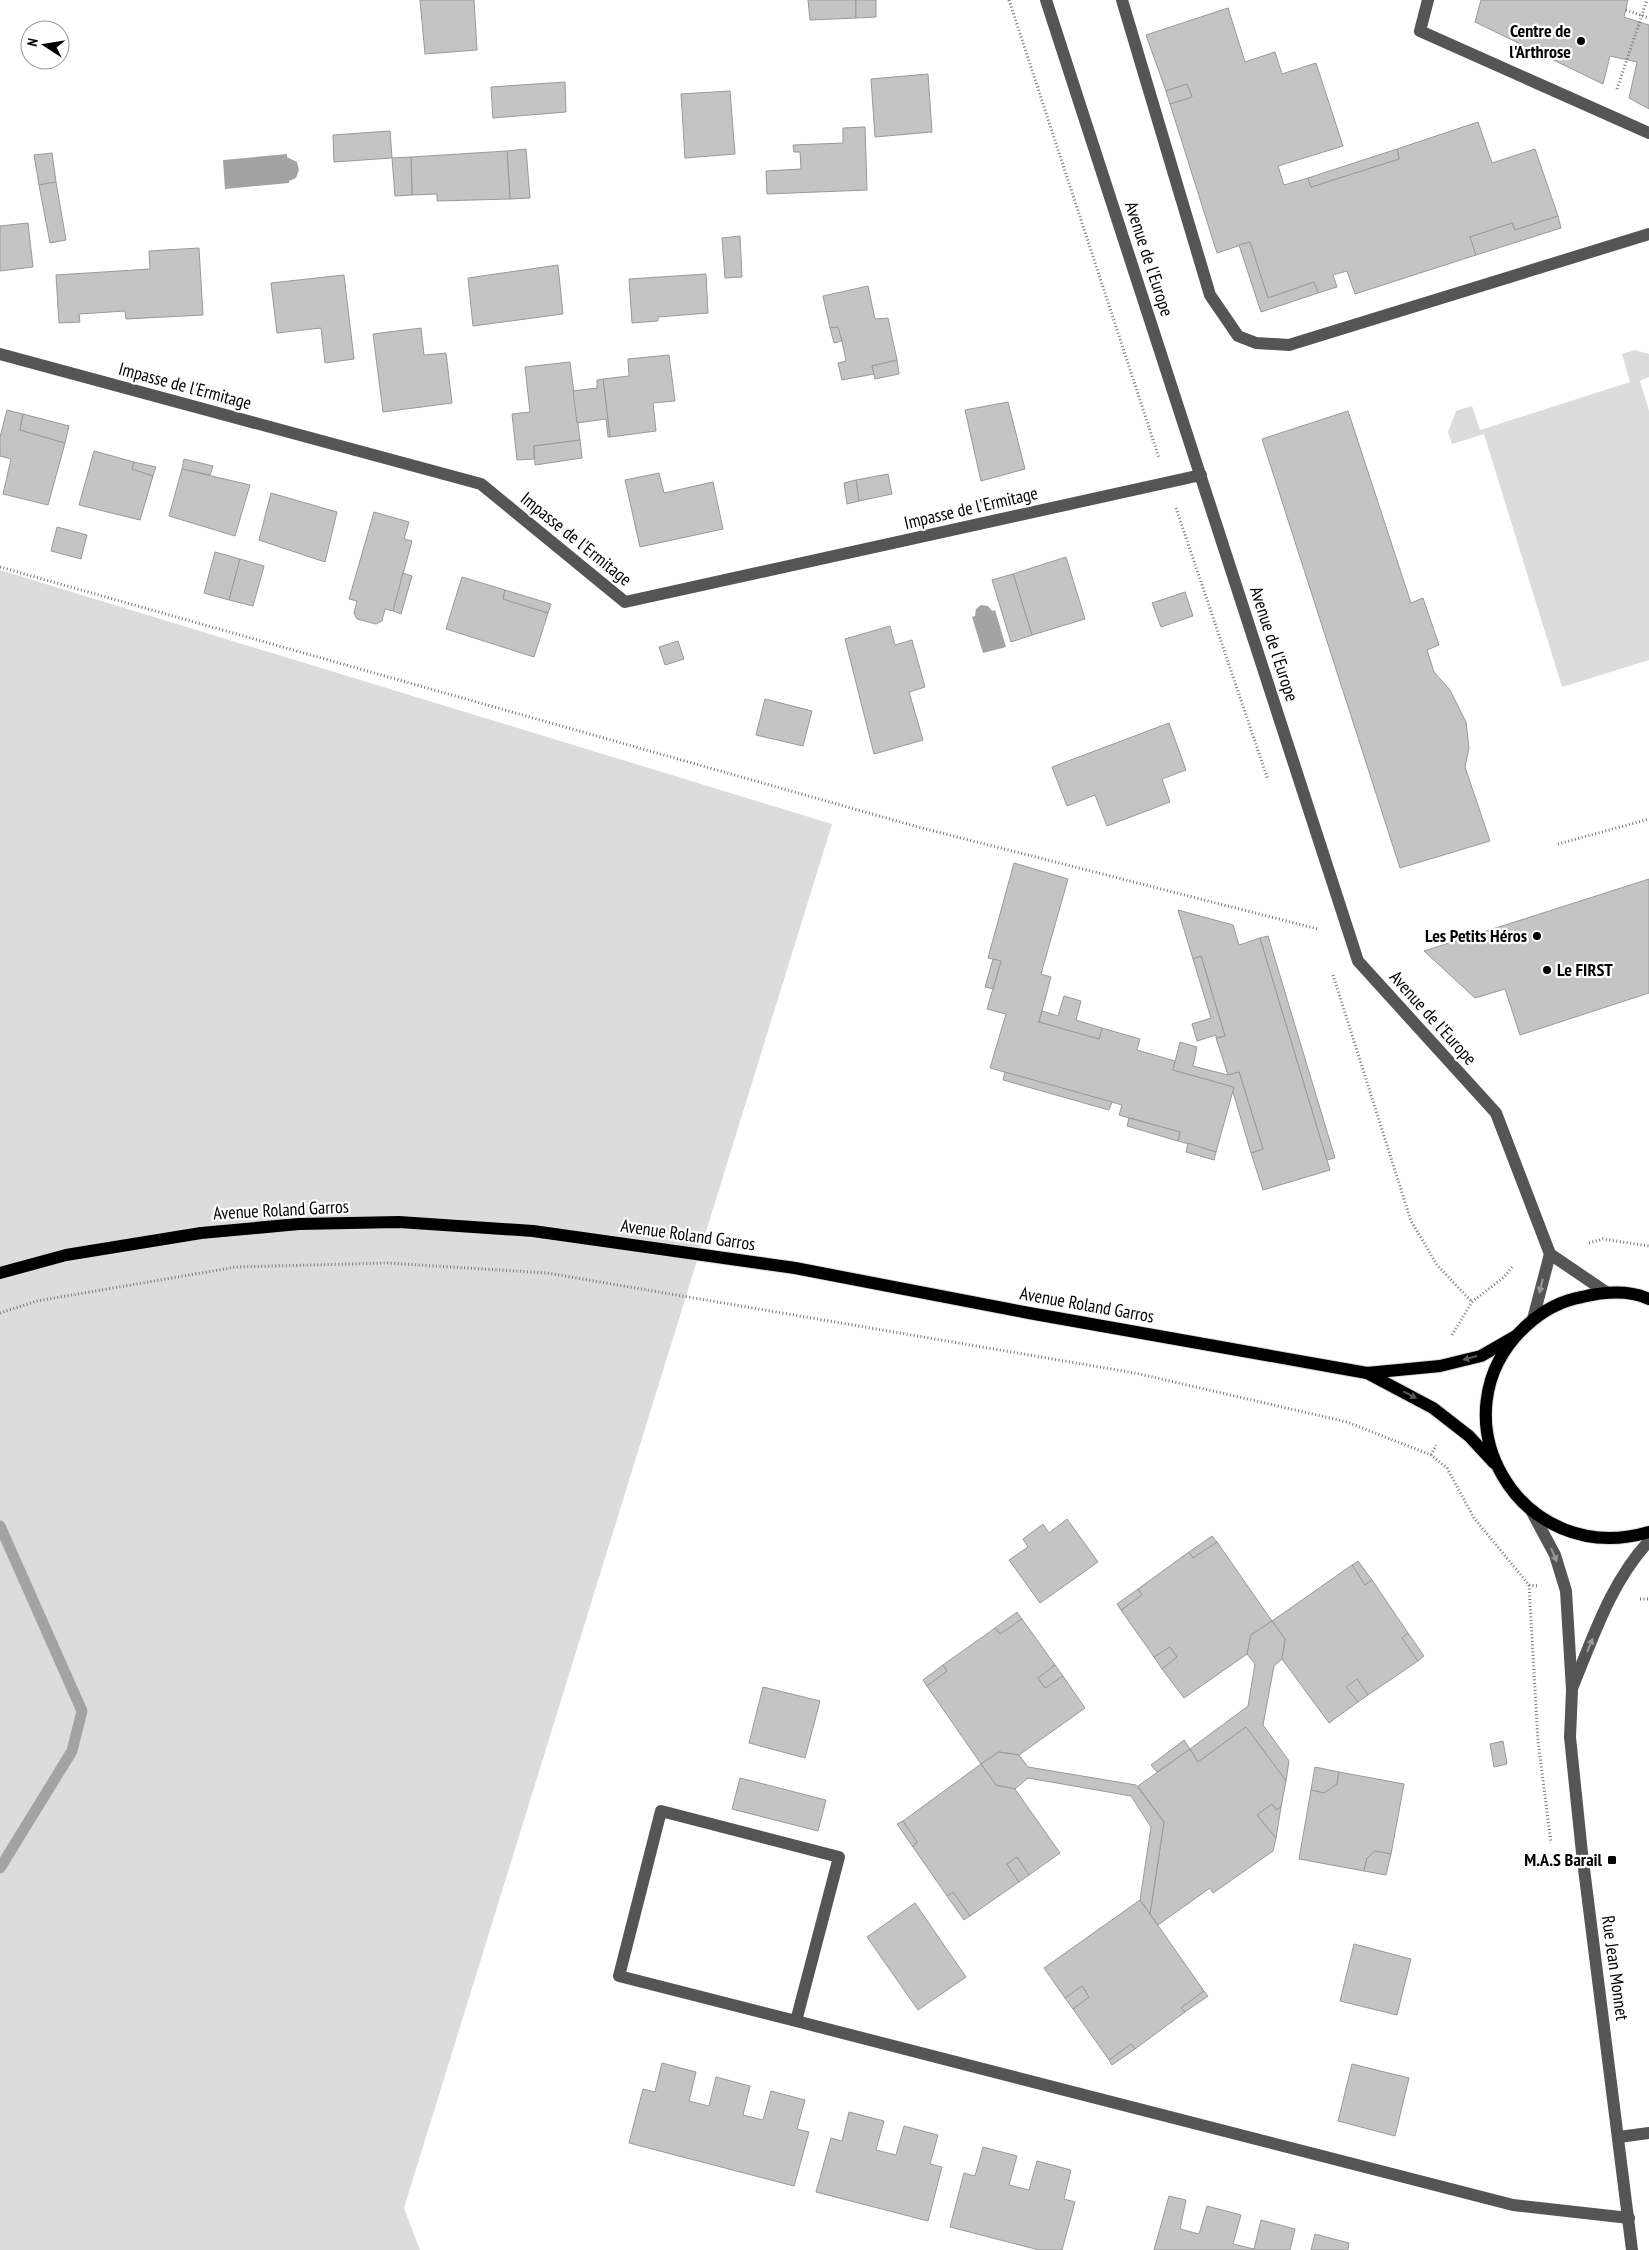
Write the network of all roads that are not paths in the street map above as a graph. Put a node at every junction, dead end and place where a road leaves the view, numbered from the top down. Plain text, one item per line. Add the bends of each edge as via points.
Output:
1 (1046, 0) edge
2 (1122, 0) edge
3 (1428, 0) edge
4 (1649, 133) edge
5 (1649, 234) edge
6 (0, 354) edge
7 (1201, 475) junction
8 (1550, 1254) junction
9 (0, 1273) edge
10 (1606, 1292) junction
11 (1647, 1297) edge
12 (1533, 1319) junction
13 (1514, 1337) junction
14 (1366, 1372) junction
15 (1496, 1464) junction
16 (1532, 1512) junction
17 (1649, 1532) edge
18 (1649, 1541) edge
19 (1572, 1690) junction
20 (796, 2021) junction
21 (1649, 2133) edge
22 (1619, 2137) junction
23 (1629, 2218) junction
24 (1632, 2250) edge

1 - 7 street, Avenue de l'Europe
2 - 5 street via 1210,295 1238,336 1256,342 1289,345
3 - 4 street via 1420,31
6 - 7 street, Impasse de l'Ermitage via 481,484 625,602
7 - 8 street, Avenue de l'Europe via 1358,961 1496,1113
8 - 10 street
8 -> 12 street
9 - 14 main road, Avenue Roland Garros via 66,1254 201,1233 299,1224 399,1222 533,1231 795,1268
10 - 11 main road
10 - 12 main road via 1567,1300
12 - 13 main road
13 -> 14 main road, Avenue Roland Garros via 1481,1356 1440,1366
13 - 15 main road via 1497,1366 1487,1398 1487,1432
14 -> 15 main road, Avenue Roland Garros via 1433,1408 1469,1436
15 - 16 main road via 1511,1490
16 - 17 main road via 1561,1530 1594,1538 1628,1538
16 -> 19 street, Rue Jean Monnet via 1555,1555 1566,1591
19 -> 18 street, Rue Jean Monnet via 1609,1597 1631,1560
19 - 22 street, Rue Jean Monnet via 1570,1736 1582,1853
20 - 20 street via 839,1857 662,1811 618,1976
20 - 23 street via 1513,2205
21 - 22 street
22 - 23 street, Rue Jean Monnet
23 - 24 street, Rue Jean Monnet

